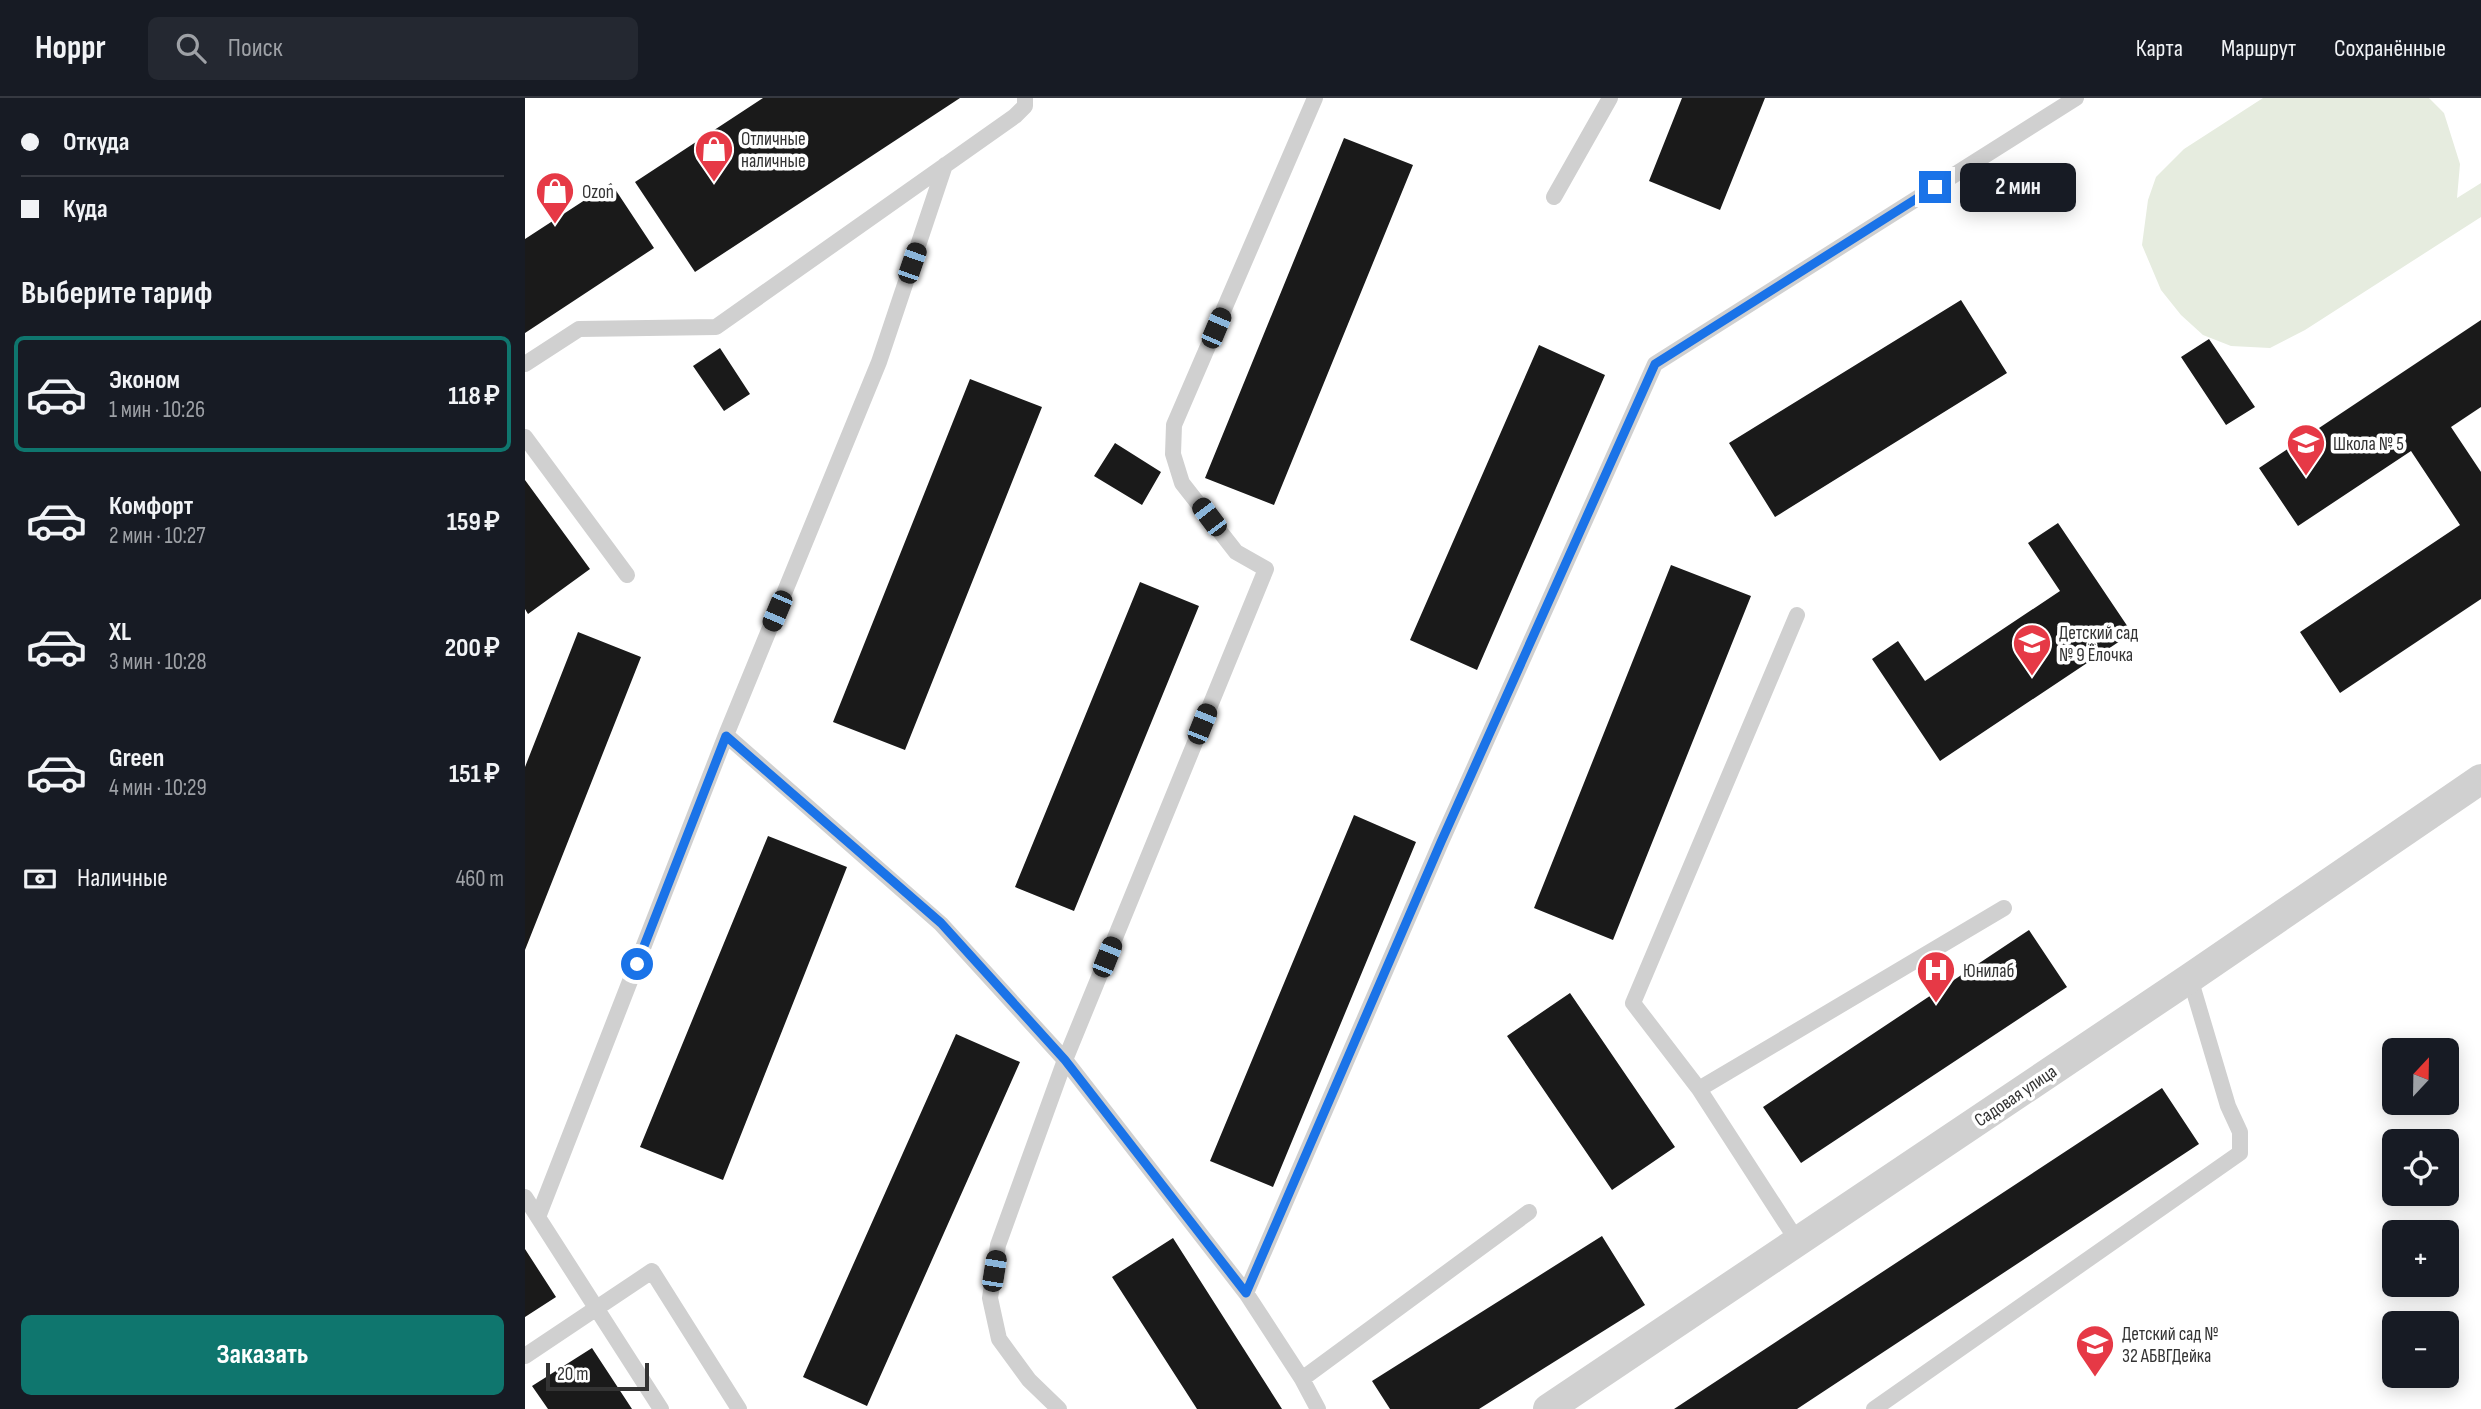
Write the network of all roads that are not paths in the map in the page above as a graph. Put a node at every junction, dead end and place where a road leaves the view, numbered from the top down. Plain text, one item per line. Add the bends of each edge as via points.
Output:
1 (1025, 98) edge
2 (1315, 98) edge
3 (1609, 98) edge
4 (2076, 98) edge
5 (946, 165) junction
6 (1554, 197) dead end
7 (525, 364) edge
8 (525, 437) edge
9 (627, 575) dead end
10 (1797, 615) dead end
11 (726, 736) junction
12 (2481, 779) edge
13 (2004, 908) dead end
14 (2190, 978) junction
15 (1065, 1060) junction
16 (1699, 1089) junction
17 (525, 1197) edge
18 (1529, 1212) dead end
19 (538, 1217) junction
20 (1798, 1242) junction
21 (1246, 1293) junction
22 (598, 1309) junction
23 (525, 1356) edge
24 (1302, 1379) junction
25 (661, 1409) edge
26 (739, 1409) edge
27 (1059, 1409) edge
28 (1318, 1409) edge
29 (1548, 1409) edge
30 (1874, 1409) edge

1 - 5 lane via 1025,106 1015,116
2 - 15 lane via 1174,425 1174,454 1182,483 1236,552 1266,569
3 - 6 lane
4 - 21 lane via 1655,364
5 - 7 lane via 716,327 579,329
5 - 11 lane via 879,362
8 - 9 lane
10 - 16 lane via 1633,1003
11 - 15 lane via 941,923
11 - 19 lane
12 - 14 street, Садовая улица
13 - 16 lane
14 - 20 street, Садовая улица
14 - 30 lane via 2240,1132 2240,1153
15 - 21 lane
15 - 27 lane via 998,1245 990,1298 999,1339 1029,1380
16 - 20 lane
17 - 19 lane
18 - 24 lane
19 - 22 lane
20 - 29 street, Садовая улица
21 - 24 lane
22 - 23 lane
22 - 25 lane
22 - 26 lane via 652,1271
24 - 28 lane

